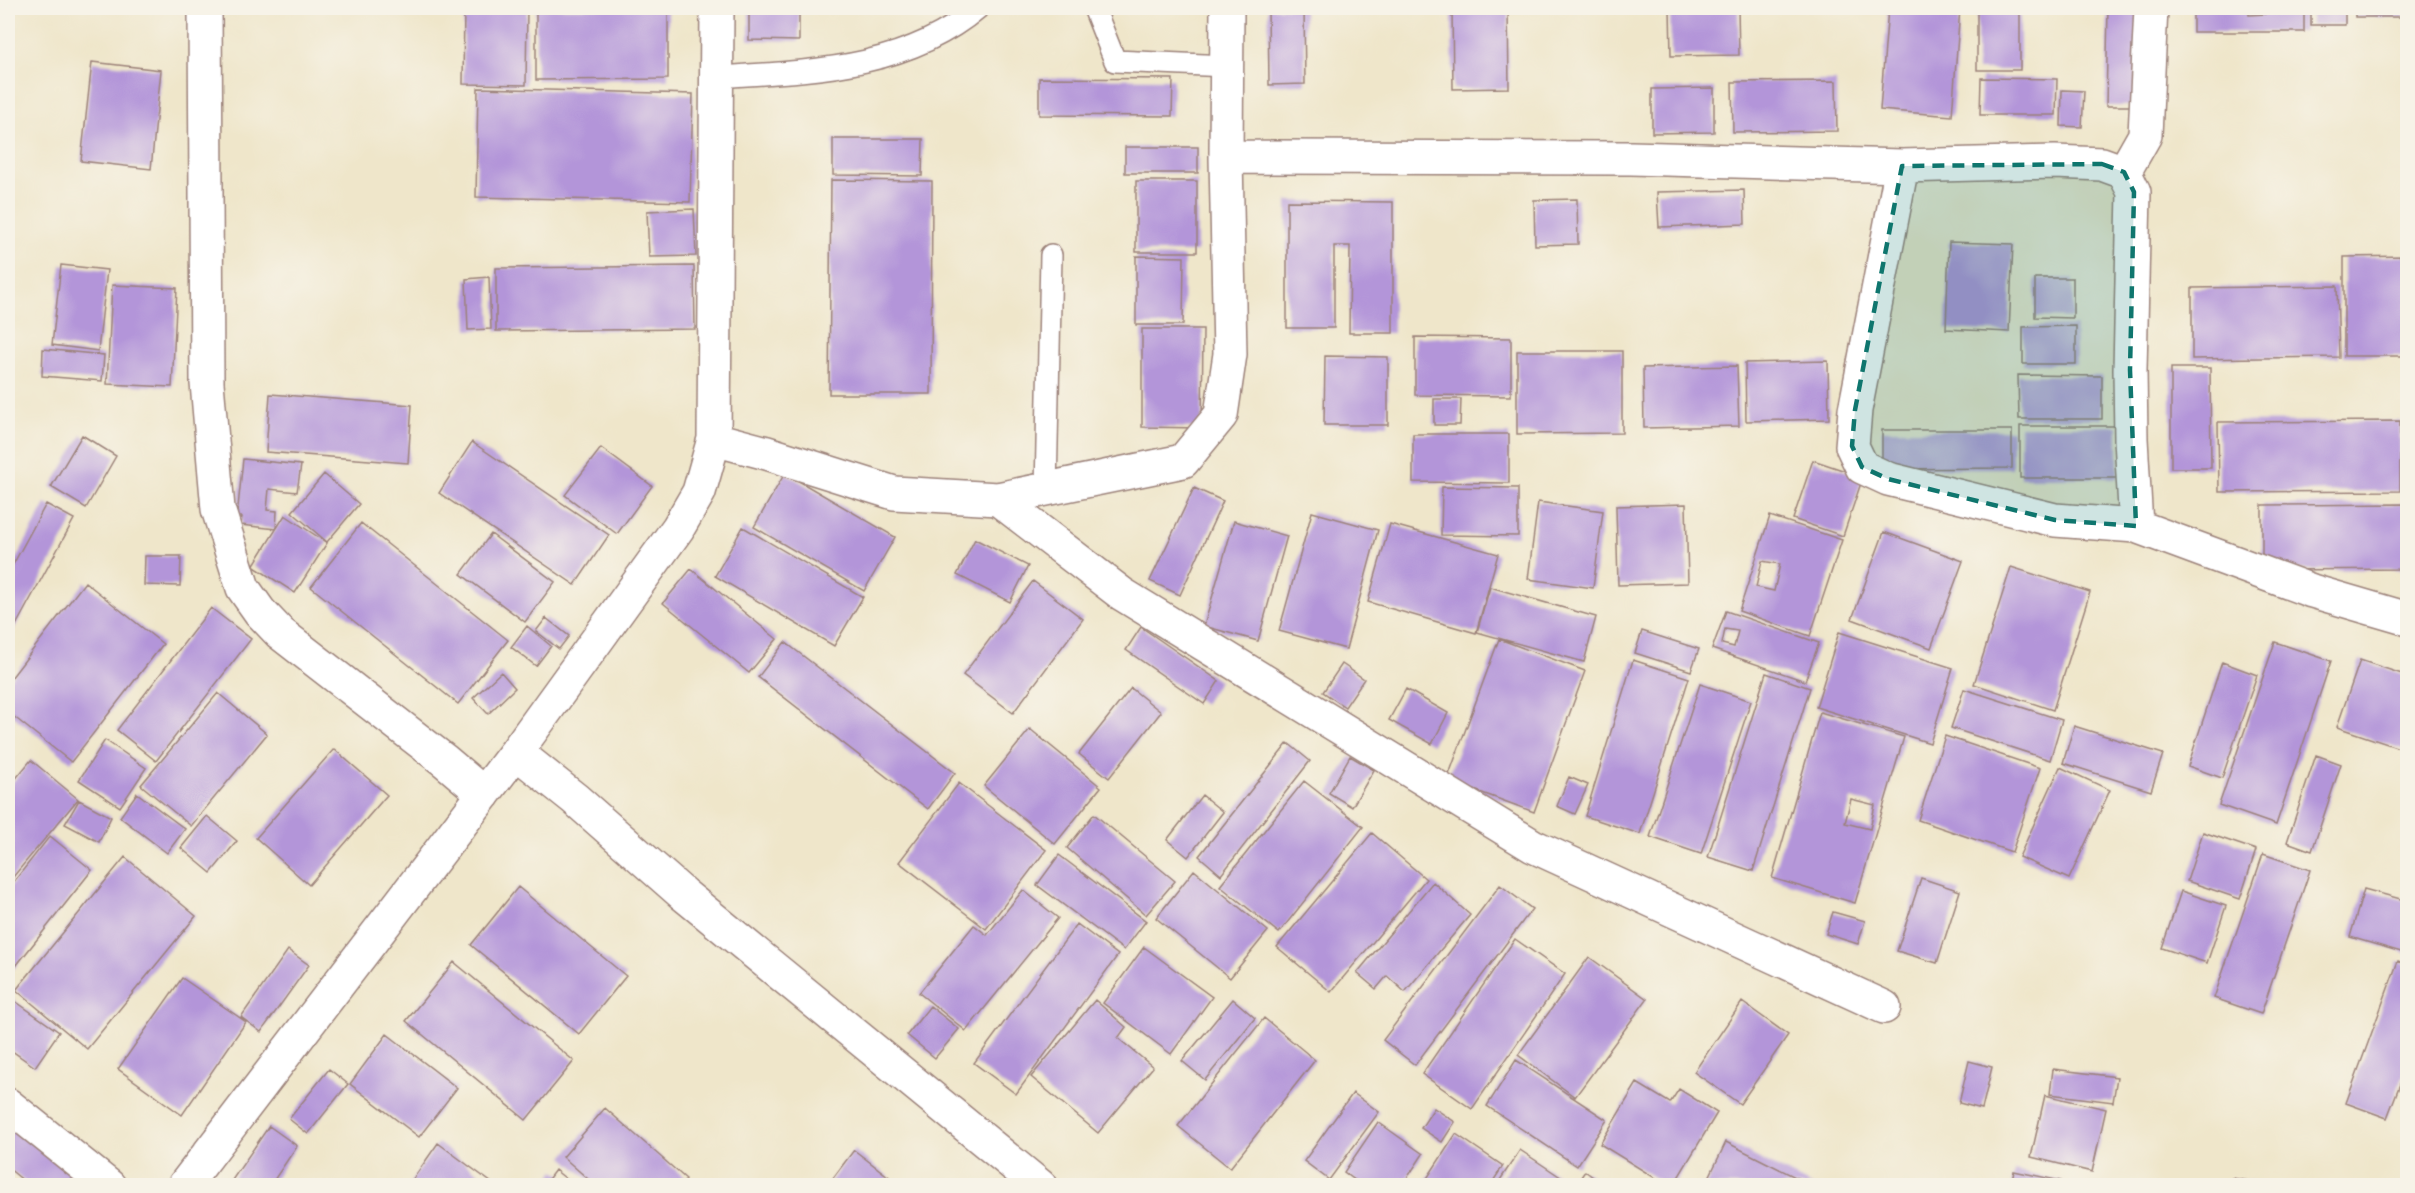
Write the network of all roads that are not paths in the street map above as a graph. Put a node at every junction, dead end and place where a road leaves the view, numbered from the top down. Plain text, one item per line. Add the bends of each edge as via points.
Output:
1 (205, 8) edge
2 (717, 8) edge
3 (978, 8) edge
4 (1095, 8) edge
5 (1227, 8) edge
6 (2151, 8) edge
7 (1227, 66) junction
8 (717, 76) junction
9 (1227, 158) junction
10 (1902, 166) junction
11 (2124, 172) junction
12 (1051, 255) dead end
13 (714, 439) junction
14 (1046, 489) junction
15 (998, 499) junction
16 (2136, 526) junction
17 (2408, 620) edge
18 (516, 752) junction
19 (484, 794) junction
20 (1884, 1007) dead end
21 (8, 1105) edge
22 (109, 1185) edge
23 (184, 1185) edge
24 (1040, 1185) edge

1 - 19 street via 207,382 218,509 243,588 280,633
2 - 8 street
3 - 8 lane via 962,21 910,48 874,61 810,71
4 - 7 lane via 1115,61
5 - 7 street
6 - 11 street via 2145,135
7 - 9 street
8 - 13 street
9 - 10 street via 1631,158
9 - 14 street via 1230,354 1221,415 1183,461
10 - 11 street via 2055,162 2102,164
10 - 16 street via 1855,410 1852,446 1862,467 1888,479 2055,520
11 - 16 street via 2134,192 2130,382
12 - 14 lane
13 - 15 street via 894,493
13 - 18 street via 699,492 678,528
14 - 15 street
15 - 20 street via 1122,594 1533,846
16 - 17 street via 2312,591
18 - 19 street
18 - 24 street via 683,894
19 - 23 street
21 - 22 street

